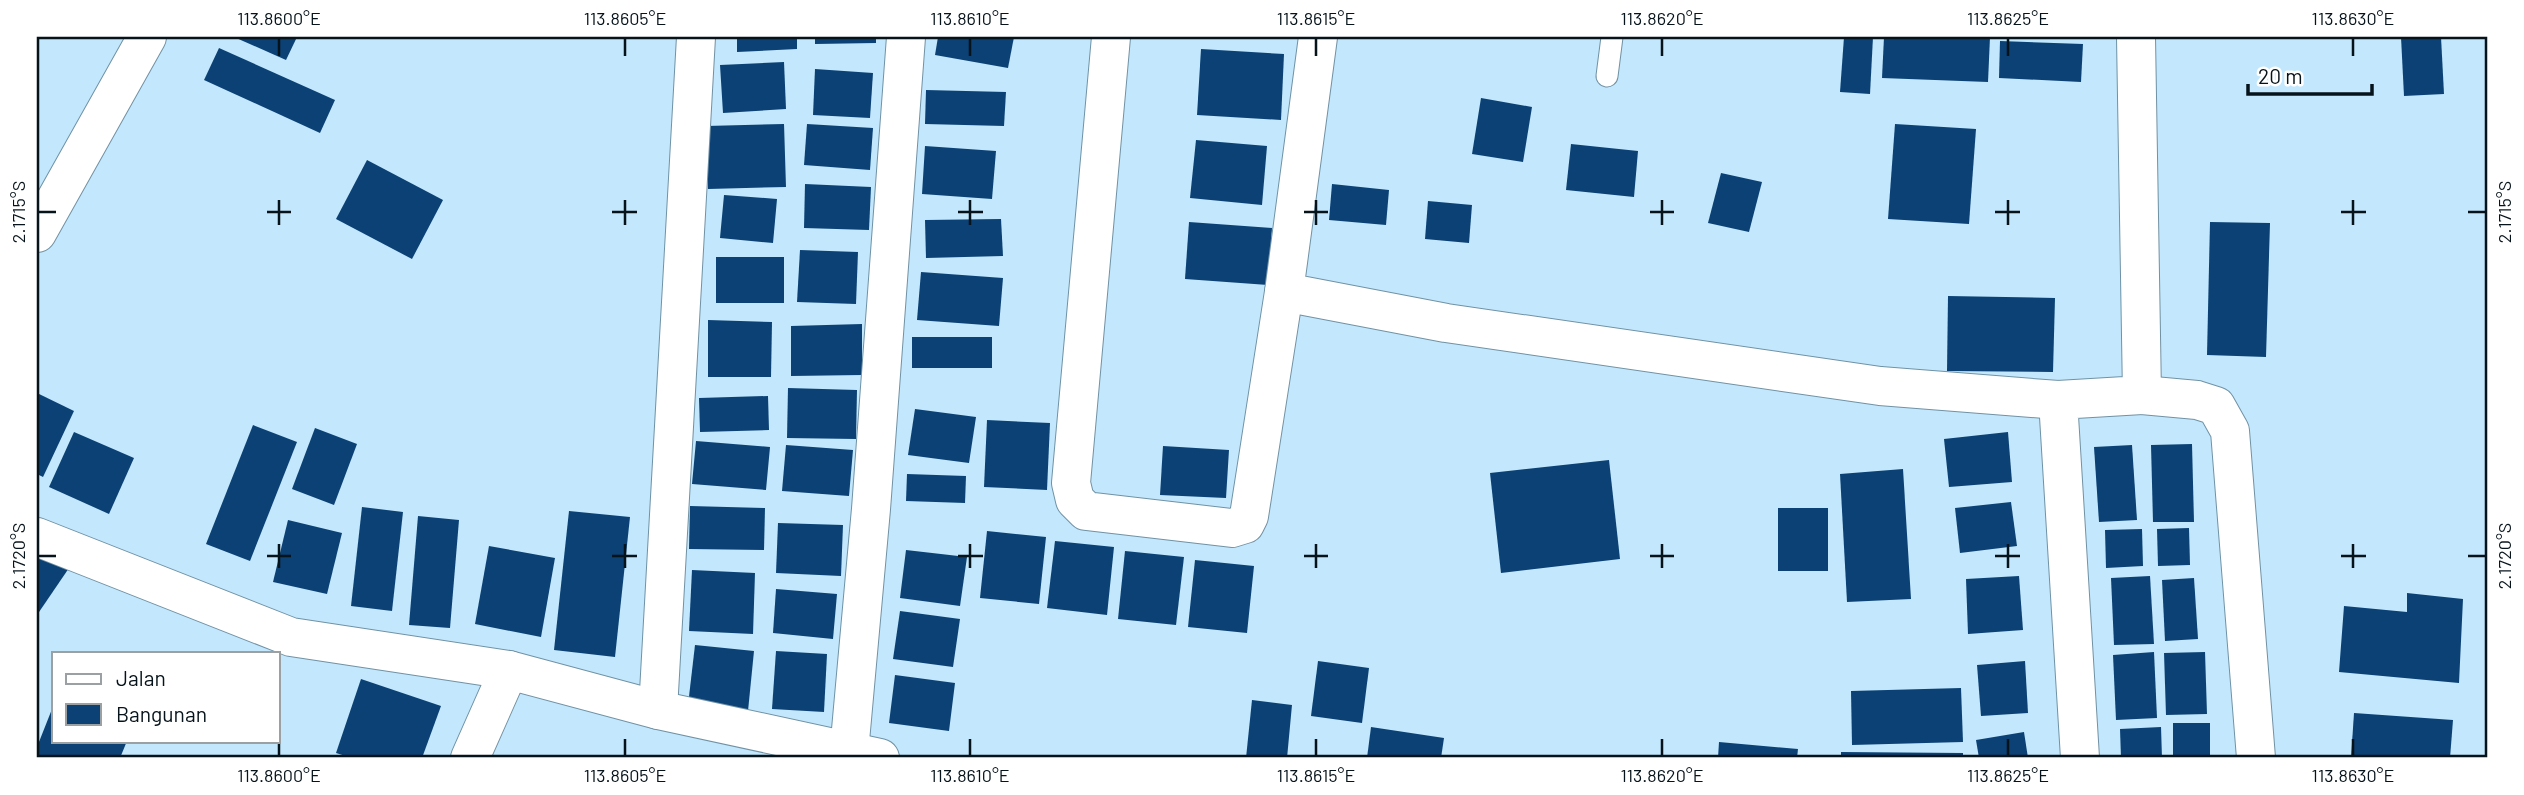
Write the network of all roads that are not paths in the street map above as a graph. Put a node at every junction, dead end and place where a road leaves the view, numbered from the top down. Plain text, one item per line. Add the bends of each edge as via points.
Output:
1 (147, 37) edge
2 (696, 37) edge
3 (906, 37) edge
4 (1111, 37) edge
5 (1318, 37) edge
6 (1612, 37) edge
7 (2136, 37) edge
8 (1607, 76) dead end
9 (37, 233) edge
10 (1284, 292) junction
11 (2142, 395) junction
12 (2058, 400) junction
13 (37, 537) edge
14 (509, 670) junction
15 (658, 710) junction
16 (864, 755) edge
17 (470, 758) edge
18 (2080, 758) edge
19 (2256, 758) edge

1 - 9 street
2 - 15 street
3 - 16 street via 871,509
4 - 10 street via 1071,482 1075,500 1086,511 1233,528 1245,524
5 - 10 street
6 - 8 lane
7 - 11 street
10 - 12 street via 1446,323 1839,381
11 - 12 street
11 - 19 street via 2216,406 2230,431
12 - 18 street
13 - 14 street via 290,636
14 - 15 street
14 - 17 street
15 - 16 street

